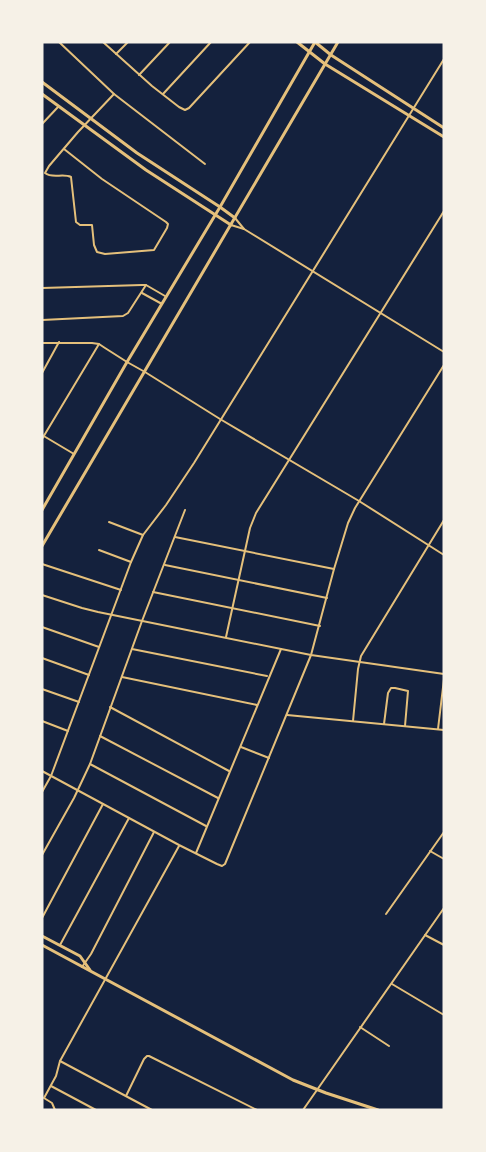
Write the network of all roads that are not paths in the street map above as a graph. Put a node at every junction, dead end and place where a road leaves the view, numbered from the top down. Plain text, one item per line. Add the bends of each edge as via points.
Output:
1 (59, 42) edge
2 (103, 42) edge
3 (128, 42) edge
4 (170, 42) edge
5 (211, 42) edge
6 (250, 42) edge
7 (297, 42) edge
8 (315, 42) edge
9 (338, 42) edge
10 (309, 52) junction
11 (116, 54) junction
12 (331, 55) junction
13 (444, 59) edge
14 (325, 64) junction
15 (139, 75) junction
16 (42, 82) edge
17 (42, 94) edge
18 (114, 94) junction
19 (163, 94) junction
20 (58, 106) junction
21 (413, 109) junction
22 (409, 115) junction
23 (91, 118) junction
24 (42, 124) edge
25 (85, 125) junction
26 (444, 128) edge
27 (444, 137) edge
28 (64, 149) junction
29 (205, 164) dead end
30 (220, 207) junction
31 (444, 211) edge
32 (216, 214) junction
33 (235, 218) junction
34 (231, 225) junction
35 (244, 229) junction
36 (313, 271) junction
37 (146, 285) junction
38 (42, 288) edge
39 (142, 292) junction
40 (167, 296) junction
41 (162, 304) junction
42 (381, 313) junction
43 (42, 320) edge
44 (59, 342) junction
45 (42, 343) edge
46 (99, 344) junction
47 (444, 352) edge
48 (127, 362) junction
49 (444, 365) edge
50 (145, 372) junction
51 (42, 373) edge
52 (220, 419) junction
53 (43, 437) edge
54 (74, 454) junction
55 (290, 460) junction
56 (359, 501) junction
57 (42, 510) edge
58 (185, 510) dead end
59 (444, 520) edge
60 (109, 522) dead end
61 (143, 535) junction
62 (175, 537) junction
63 (429, 545) junction
64 (42, 546) edge
65 (99, 550) dead end
66 (244, 552) junction
67 (444, 555) edge
68 (131, 562) junction
69 (42, 564) edge
70 (164, 564) junction
71 (334, 569) junction
72 (238, 580) junction
73 (121, 590) junction
74 (153, 592) junction
75 (42, 595) edge
76 (327, 598) junction
77 (232, 609) junction
78 (112, 614) junction
79 (142, 621) junction
80 (320, 626) junction
81 (42, 627) edge
82 (226, 638) junction
83 (99, 647) junction
84 (132, 649) junction
85 (281, 649) junction
86 (312, 655) junction
87 (42, 658) edge
88 (359, 662) junction
89 (444, 674) edge
90 (89, 675) junction
91 (122, 677) junction
92 (269, 677) junction
93 (444, 679) edge
94 (42, 689) edge
95 (79, 702) junction
96 (257, 705) junction
97 (110, 707) junction
98 (287, 715) junction
99 (42, 721) edge
100 (353, 721) junction
101 (384, 724) junction
102 (405, 726) junction
103 (438, 729) junction
104 (444, 730) edge
105 (68, 731) junction
106 (99, 736) junction
107 (240, 746) junction
108 (269, 758) junction
109 (90, 764) junction
110 (42, 771) edge
111 (229, 771) junction
112 (51, 776) junction
113 (78, 790) junction
114 (42, 792) edge
115 (218, 798) junction
116 (103, 804) junction
117 (129, 818) junction
118 (207, 826) junction
119 (154, 832) junction
120 (444, 832) edge
121 (179, 846) junction
122 (430, 851) junction
123 (196, 853) junction
124 (42, 855) edge
125 (444, 859) edge
126 (444, 908) edge
127 (386, 914) dead end
128 (42, 918) edge
129 (425, 935) junction
130 (42, 936) edge
131 (42, 945) edge
132 (444, 945) edge
133 (60, 946) junction
134 (85, 962) junction
135 (82, 967) junction
136 (91, 972) junction
137 (106, 978) junction
138 (392, 984) junction
139 (444, 1015) edge
140 (360, 1027) junction
141 (389, 1046) dead end
142 (60, 1061) junction
143 (51, 1086) junction
144 (317, 1090) junction
145 (126, 1096) junction
146 (43, 1097) edge
147 (55, 1110) edge
148 (96, 1110) edge
149 (152, 1110) edge
150 (257, 1110) edge
151 (303, 1110) edge
152 (378, 1110) edge

1 - 18 street
2 - 11 street
3 - 11 street
4 - 15 street
5 - 19 street
6 - 19 street via 189,108 179,107
7 - 10 street
8 - 10 street
8 - 12 street
9 - 12 street
10 - 14 street
10 - 30 street
11 - 15 street
12 - 14 street
12 - 21 street
13 - 21 street
14 - 22 street
14 - 33 street
15 - 19 street
16 - 23 street
17 - 20 street
18 - 23 street
18 - 29 street
20 - 24 street
20 - 25 street
21 - 22 street
21 - 26 street
22 - 27 street
22 - 36 street
23 - 25 street
23 - 30 street
25 - 28 street
25 - 32 street
28 - 28 street via 45,173 71,177 76,222 92,225 97,252 153,250 168,224
30 - 32 street
30 - 33 street
31 - 42 street
32 - 34 street
32 - 40 street
33 - 34 street
33 - 35 street
34 - 35 street
34 - 50 street
35 - 36 street
36 - 42 street
36 - 52 street
37 - 38 street
37 - 39 street
37 - 40 street
39 - 41 street
39 - 43 street via 123,316
40 - 41 street
41 - 48 street
42 - 47 street
42 - 55 street
44 - 45 street
44 - 46 street
44 - 51 street
46 - 48 street
46 - 53 street
48 - 50 street
48 - 54 street
49 - 56 street
50 - 52 street
50 - 64 street
52 - 55 street
52 - 61 street
53 - 54 street
54 - 57 street
55 - 56 street
55 - 66 street via 253,520
56 - 63 street
56 - 71 street
58 - 62 street
59 - 63 street
60 - 61 street
61 - 68 street
62 - 66 street
62 - 70 street
63 - 67 street
63 - 88 street
65 - 68 street
66 - 71 street
66 - 72 street
68 - 73 street
69 - 73 street
70 - 72 street
70 - 74 street
71 - 76 street
72 - 76 street
72 - 77 street
73 - 78 street
74 - 77 street
74 - 79 street
75 - 78 street
76 - 80 street
77 - 80 street
77 - 82 street
78 - 79 street
78 - 83 street
79 - 82 street
79 - 84 street
80 - 86 street
81 - 83 street
82 - 85 street
83 - 90 street
84 - 91 street
84 - 92 street
85 - 86 street
85 - 92 street
86 - 88 street
86 - 98 street
87 - 90 street
88 - 89 street
88 - 100 street
90 - 95 street
91 - 96 street
91 - 97 street
92 - 96 street
93 - 103 street
94 - 95 street
95 - 105 street
96 - 107 street
97 - 106 street
97 - 111 street
98 - 100 street
98 - 108 street
99 - 105 street
100 - 101 street
101 - 102 street
101 - 102 street via 389,690 395,688 408,691
102 - 103 street
103 - 104 street
105 - 112 street
106 - 109 street
106 - 115 street
107 - 108 street
107 - 111 street
108 - 123 street via 222,866
109 - 113 street
109 - 118 street
110 - 112 street
111 - 115 street
112 - 113 street
112 - 114 street
113 - 116 street
113 - 124 street
115 - 118 street
116 - 117 street
116 - 128 street
117 - 119 street
117 - 133 street
118 - 123 street
119 - 121 street
119 - 134 street
120 - 122 street
121 - 123 street
121 - 137 street
122 - 125 street
122 - 127 street
126 - 129 street
129 - 132 street
129 - 138 street
130 - 133 street
131 - 135 street
133 - 134 street
134 - 135 street
134 - 136 street
135 - 136 street
136 - 137 street
137 - 142 street
137 - 144 street
138 - 139 street
138 - 140 street
140 - 141 street
140 - 144 street
142 - 143 street
142 - 145 street
143 - 146 street
143 - 148 street
144 - 151 street
144 - 152 street
145 - 149 street
145 - 150 street via 147,1056
146 - 147 street

